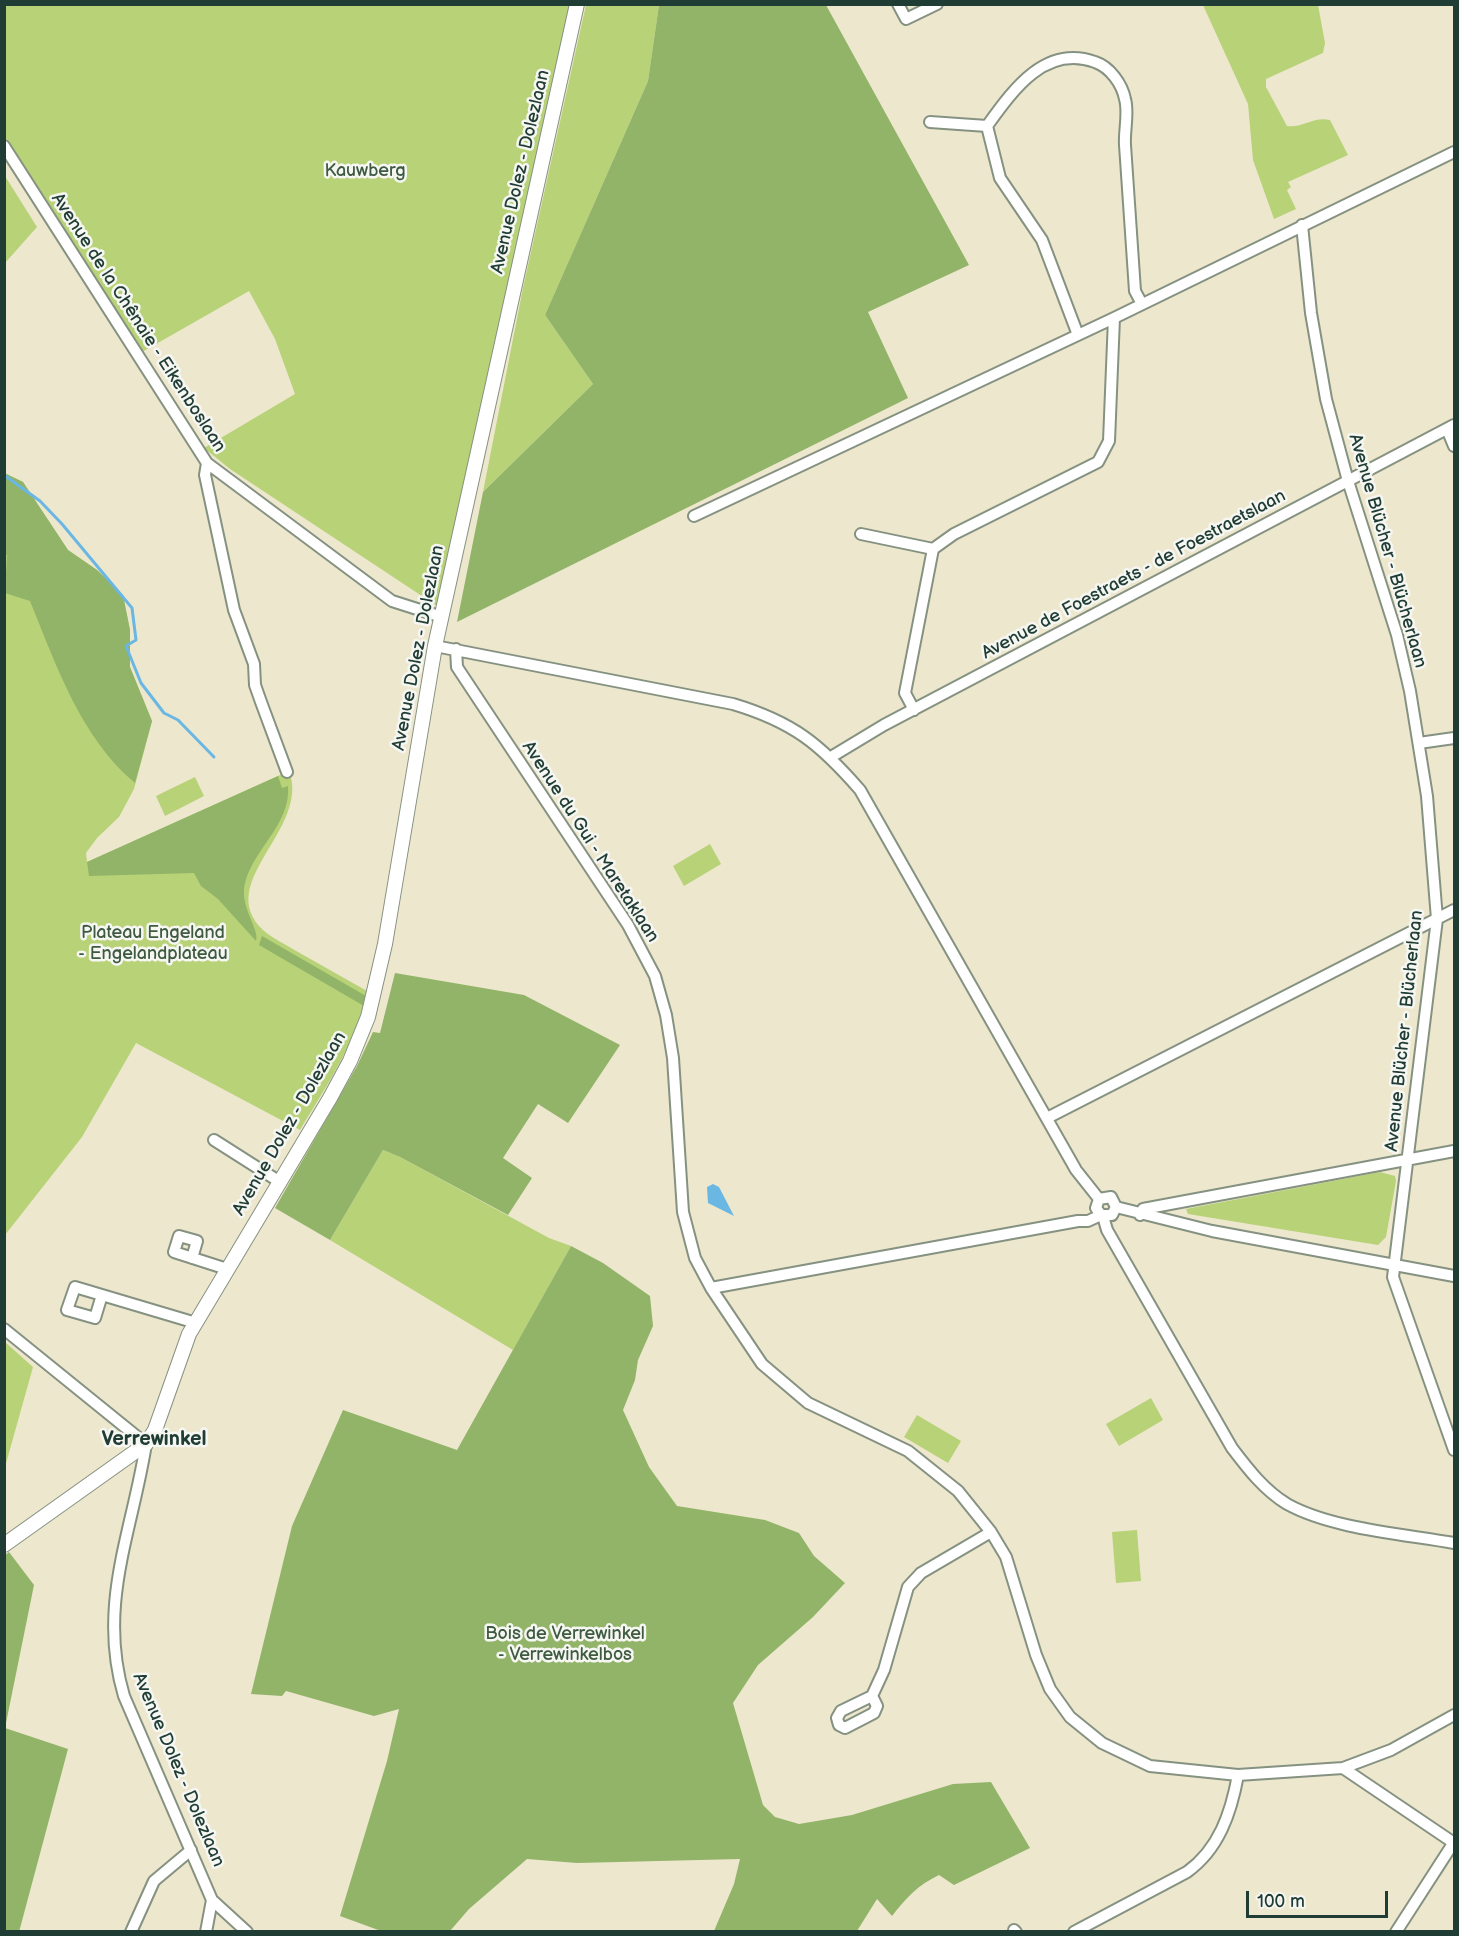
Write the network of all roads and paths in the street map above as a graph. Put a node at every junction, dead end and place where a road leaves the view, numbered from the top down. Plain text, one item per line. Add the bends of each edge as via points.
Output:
1 (577, 4) edge
2 (898, 4) edge
3 (937, 4) edge
4 (930, 122) dead end
5 (987, 126) junction
6 (4, 146) edge
7 (1455, 152) edge
8 (1302, 225) junction
9 (1142, 304) junction
10 (1114, 318) junction
11 (1078, 335) junction
12 (1451, 427) edge
13 (1455, 446) edge
14 (207, 463) junction
15 (1348, 481) junction
16 (694, 516) dead end
17 (861, 534) dead end
18 (933, 549) junction
19 (442, 617) junction
20 (435, 646) junction
21 (456, 649) junction
22 (914, 710) junction
23 (1455, 738) edge
24 (1419, 743) junction
25 (831, 757) junction
26 (287, 772) dead end
27 (1455, 910) edge
28 (1437, 919) junction
29 (1047, 1118) junction
30 (214, 1140) dead end
31 (1455, 1151) edge
32 (1407, 1161) junction
33 (280, 1182) junction
34 (1105, 1209) junction
35 (1140, 1215) junction
36 (192, 1258) dead end
37 (1393, 1265) junction
38 (227, 1269) junction
39 (1455, 1276) edge
40 (711, 1288) junction
41 (102, 1295) dead end
42 (196, 1323) junction
43 (4, 1329) edge
44 (146, 1444) junction
45 (1455, 1450) edge
46 (991, 1532) junction
47 (1455, 1543) edge
48 (4, 1545) edge
49 (872, 1696) dead end
50 (1455, 1715) edge
51 (1343, 1768) junction
52 (1238, 1775) junction
53 (1454, 1842) edge
54 (191, 1850) junction
55 (212, 1900) junction
56 (131, 1932) edge
57 (206, 1932) edge
58 (247, 1932) edge
59 (1074, 1932) edge
60 (1396, 1932) edge

1 - 19 street, Avenue Dolez - Dolezlaan
2 - 3 street via 906,20
4 - 5 street
5 - 9 street via 1013,89 1049,62 1078,56 1104,65 1120,84 1126,101 1124,142 1135,291
5 - 11 street via 1000,178 1042,240
6 - 14 street, Avenue de la Chênaie - Eikenboslaan
7 - 8 street
8 - 9 street
8 - 15 street, Avenue Blücher - Blücherlaan via 1318,360
9 - 10 street
10 - 11 street
10 - 18 street via 1108,441 1098,462 954,534
11 - 16 street
12 - 13 street
12 - 15 street, Avenue de Foestraets - de Foestraetslaan
14 - 19 street, Avenue de la Chênaie - Eikenboslaan via 392,601
14 - 26 street via 205,475 234,610
15 - 22 street, Avenue de Foestraets - de Foestraetslaan
15 - 24 street, Avenue Blücher - Blücherlaan via 1397,635
17 - 18 street
18 - 22 street via 905,693
19 - 20 street, Avenue Dolez - Dolezlaan
20 - 21 street
20 - 33 street, Avenue Dolez - Dolezlaan via 385,944 368,1017 345,1071
21 - 25 street via 762,712 790,726
21 - 40 street, Avenue du Gui - Maretaklaan via 457,668 628,925 655,976 673,1058 683,1212 695,1258
22 - 25 street, Avenue de Foestraets - de Foestraetslaan
23 - 24 street
24 - 28 street, Avenue Blücher - Blücherlaan via 1433,850
25 - 29 street via 860,790
27 - 28 street
28 - 29 street
28 - 32 street, Avenue Blücher - Blücherlaan
29 - 34 street via 1076,1170
30 - 33 street
31 - 32 street
32 - 35 street via 1143,1209
32 - 37 street, Avenue Blücher - Blücherlaan
33 - 38 street, Avenue Dolez - Dolezlaan
34 - 35 street
34 - 40 street via 1088,1221
34 - 47 street via 1113,1237 1232,1448 1255,1479 1287,1504 1341,1523
35 - 37 street
36 - 38 street
37 - 39 street
37 - 45 street, Avenue Blücher - Blücherlaan via 1393,1277
38 - 42 street, Avenue Dolez - Dolezlaan
40 - 46 street, Avenue du Gui - Maretaklaan via 762,1364 808,1403 908,1451 958,1491
41 - 42 street
42 - 44 street, Avenue Dolez - Dolezlaan
43 - 44 street
44 - 48 street
44 - 54 street, Avenue Dolez - Dolezlaan via 121,1555 113,1609 113,1653 124,1696
46 - 49 street via 921,1573 908,1587 884,1670
46 - 52 street, Avenue du Gui - Maretaklaan via 1006,1557 1050,1689 1070,1717 1102,1743 1150,1766
50 - 51 street, Avenue du Gui - Maretaklaan via 1391,1750
51 - 52 street, Avenue du Gui - Maretaklaan
51 - 53 street
52 - 59 street via 1222,1829 1203,1860
53 - 60 street
54 - 55 street, Avenue Dolez - Dolezlaan
54 - 56 street via 154,1881
55 - 57 street
55 - 58 street, Avenue Dolez - Dolezlaan

